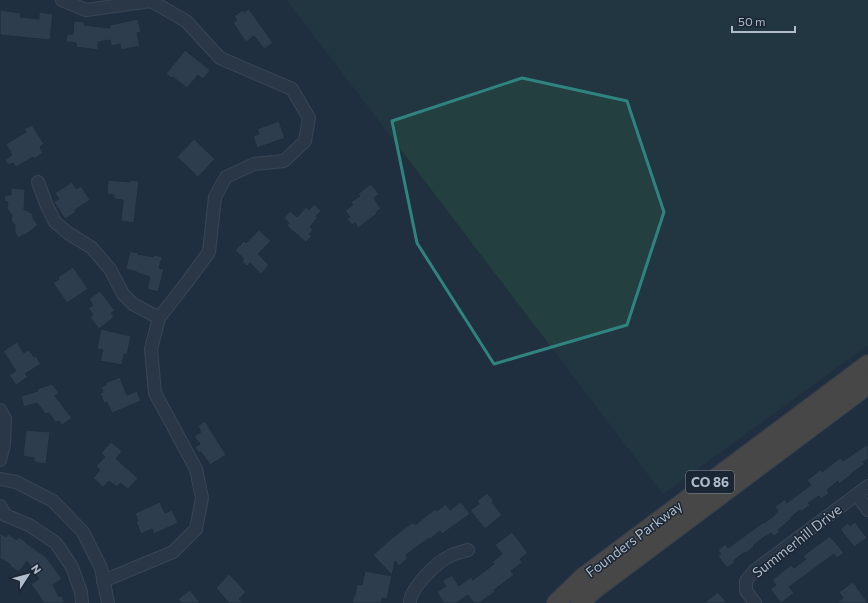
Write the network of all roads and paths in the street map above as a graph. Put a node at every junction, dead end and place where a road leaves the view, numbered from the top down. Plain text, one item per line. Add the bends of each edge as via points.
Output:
1 (62, 0) edge
2 (38, 182) dead end
3 (159, 318) junction
4 (868, 364) edge
5 (868, 385) edge
6 (0, 410) edge
7 (0, 460) edge
8 (0, 479) edge
9 (868, 486) edge
10 (857, 495) junction
11 (0, 506) edge
12 (868, 510) edge
13 (468, 550) dead end
14 (103, 581) junction
15 (82, 603) edge
16 (108, 603) edge
17 (410, 603) edge
18 (556, 603) edge
19 (580, 603) edge
20 (755, 603) edge

1 - 3 street via 86,10 151,1 186,21 220,58 292,90 309,118 306,141 284,161 254,164 226,177 215,198 209,252
2 - 3 street via 55,222 92,248 110,269 123,294 133,304
3 - 14 street via 151,349 155,393 196,469 202,498 196,529 173,552
4 - 18 highway, Founders Parkway / CO 86 via 584,578
5 - 19 highway, Founders Parkway / CO 86
6 - 7 street via 5,419 4,444
8 - 14 street via 16,482 53,501 83,532 101,568
9 - 10 street, Summerhill Drive
10 - 12 street
10 - 20 street, Summerhill Drive via 754,571 746,581 746,591
11 - 15 street via 5,515 56,543 72,567
13 - 17 street via 451,555 438,564 419,583
14 - 16 street

